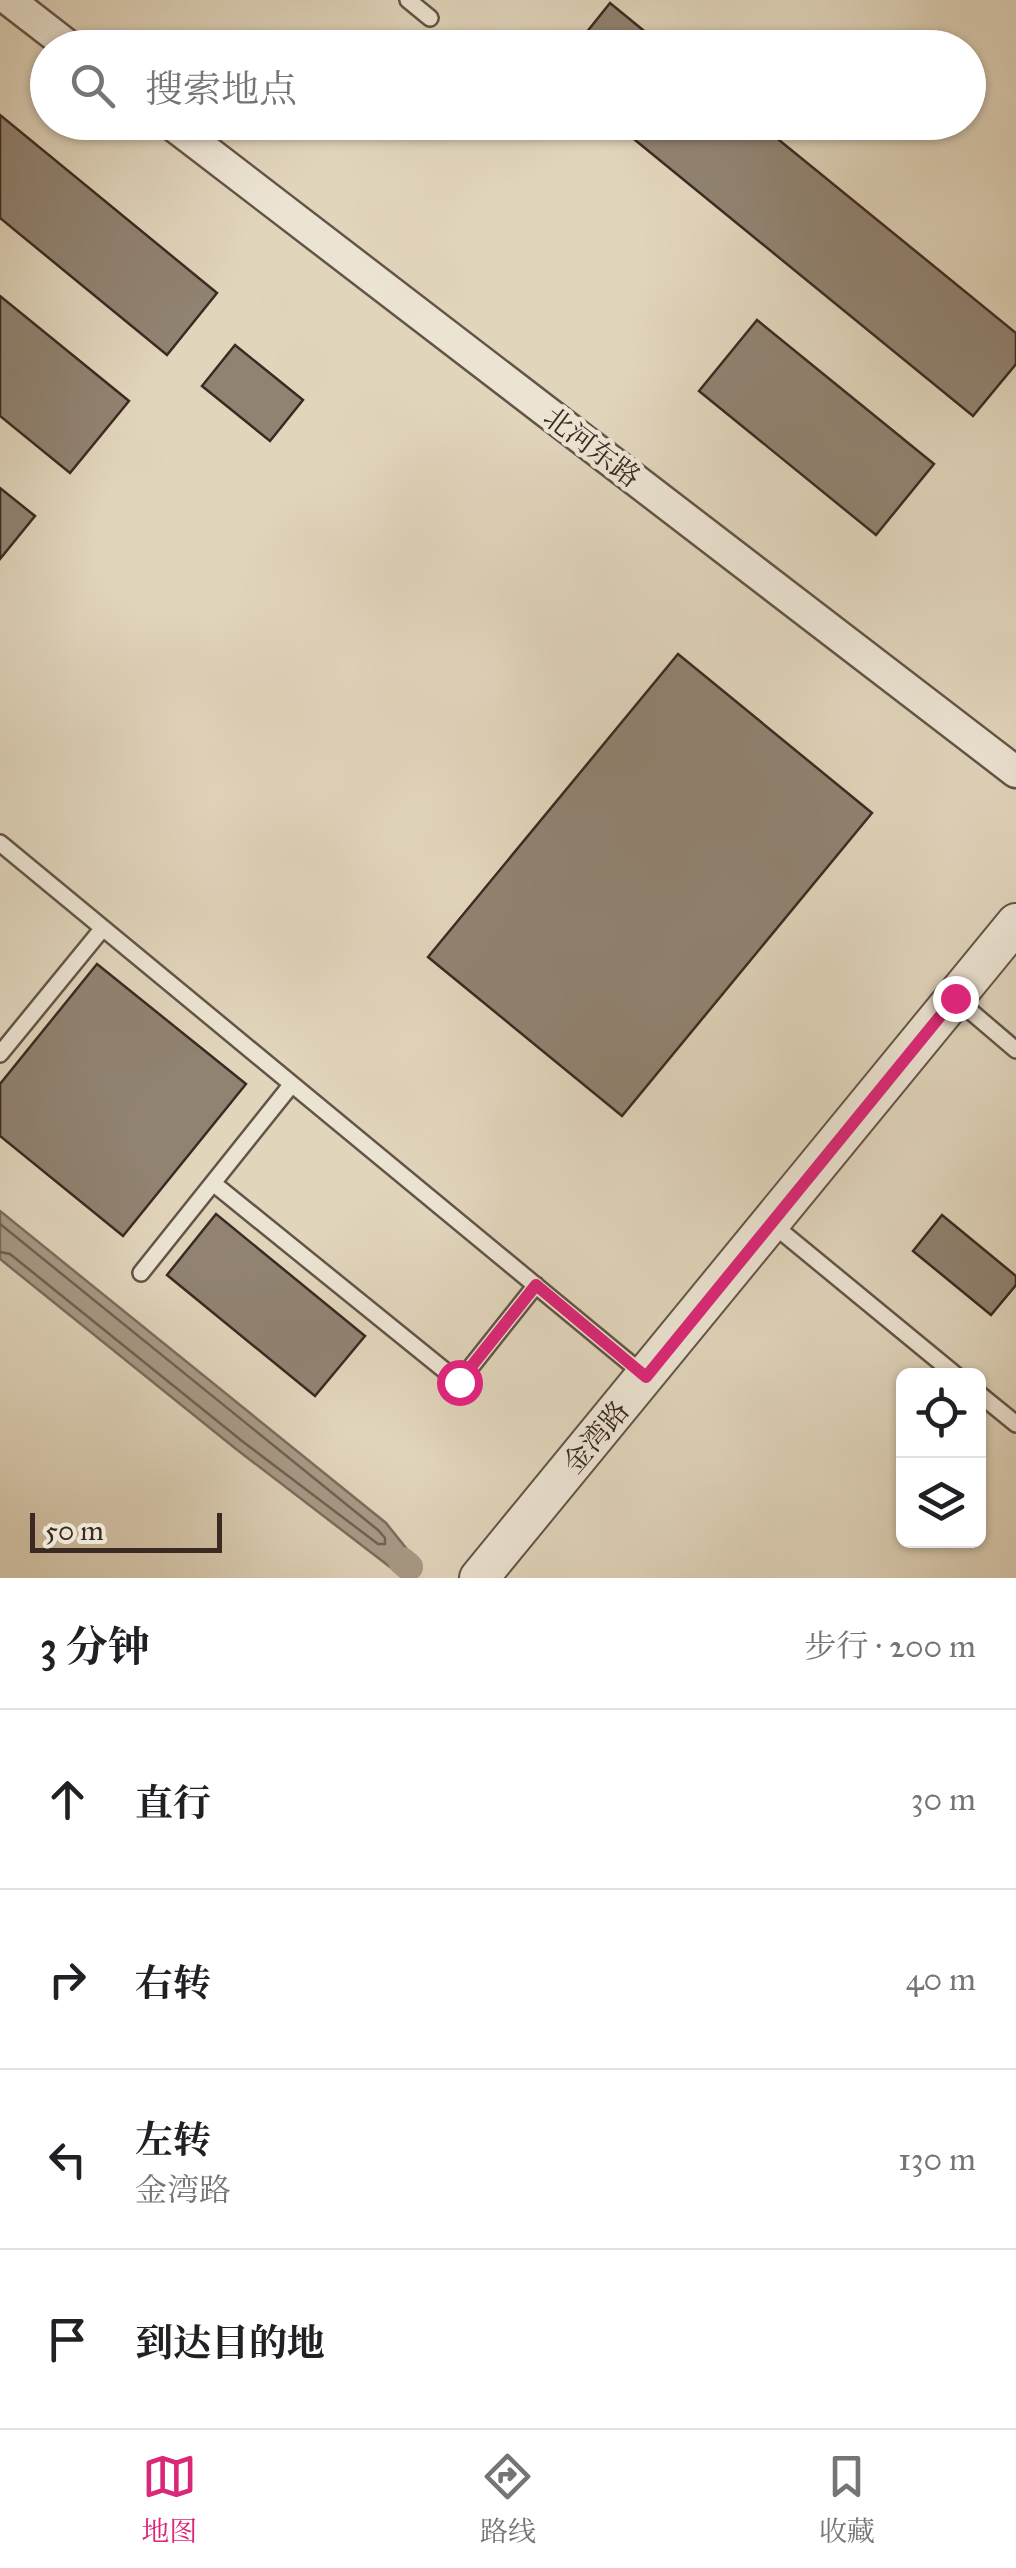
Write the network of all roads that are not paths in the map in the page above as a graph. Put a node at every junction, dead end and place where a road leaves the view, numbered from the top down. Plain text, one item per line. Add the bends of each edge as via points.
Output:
1 (408, 0) edge
2 (8, 9) edge
3 (430, 18) dead end
4 (42, 30) edge
5 (192, 140) edge
6 (1016, 772) edge
7 (0, 842) edge
8 (1016, 924) edge
9 (103, 928) junction
10 (955, 998) junction
11 (1016, 1050) edge
12 (0, 1054) edge
13 (292, 1084) junction
14 (213, 1184) junction
15 (771, 1223) junction
16 (141, 1274) dead end
17 (536, 1285) junction
18 (947, 1368) edge
19 (646, 1377) junction
20 (986, 1400) edge
21 (1016, 1424) edge
22 (479, 1578) edge

1 - 3 lane
2 - 4 street
5 - 6 street, 北河东路
7 - 9 lane
8 - 10 street, 金湾路
9 - 12 lane
9 - 13 lane
10 - 11 lane
10 - 15 street, 金湾路
13 - 14 lane
13 - 17 lane
14 - 16 lane
14 - 17 lane via 459,1382
15 - 18 lane
15 - 19 street, 金湾路
17 - 19 lane
19 - 22 street, 金湾路
20 - 21 lane

